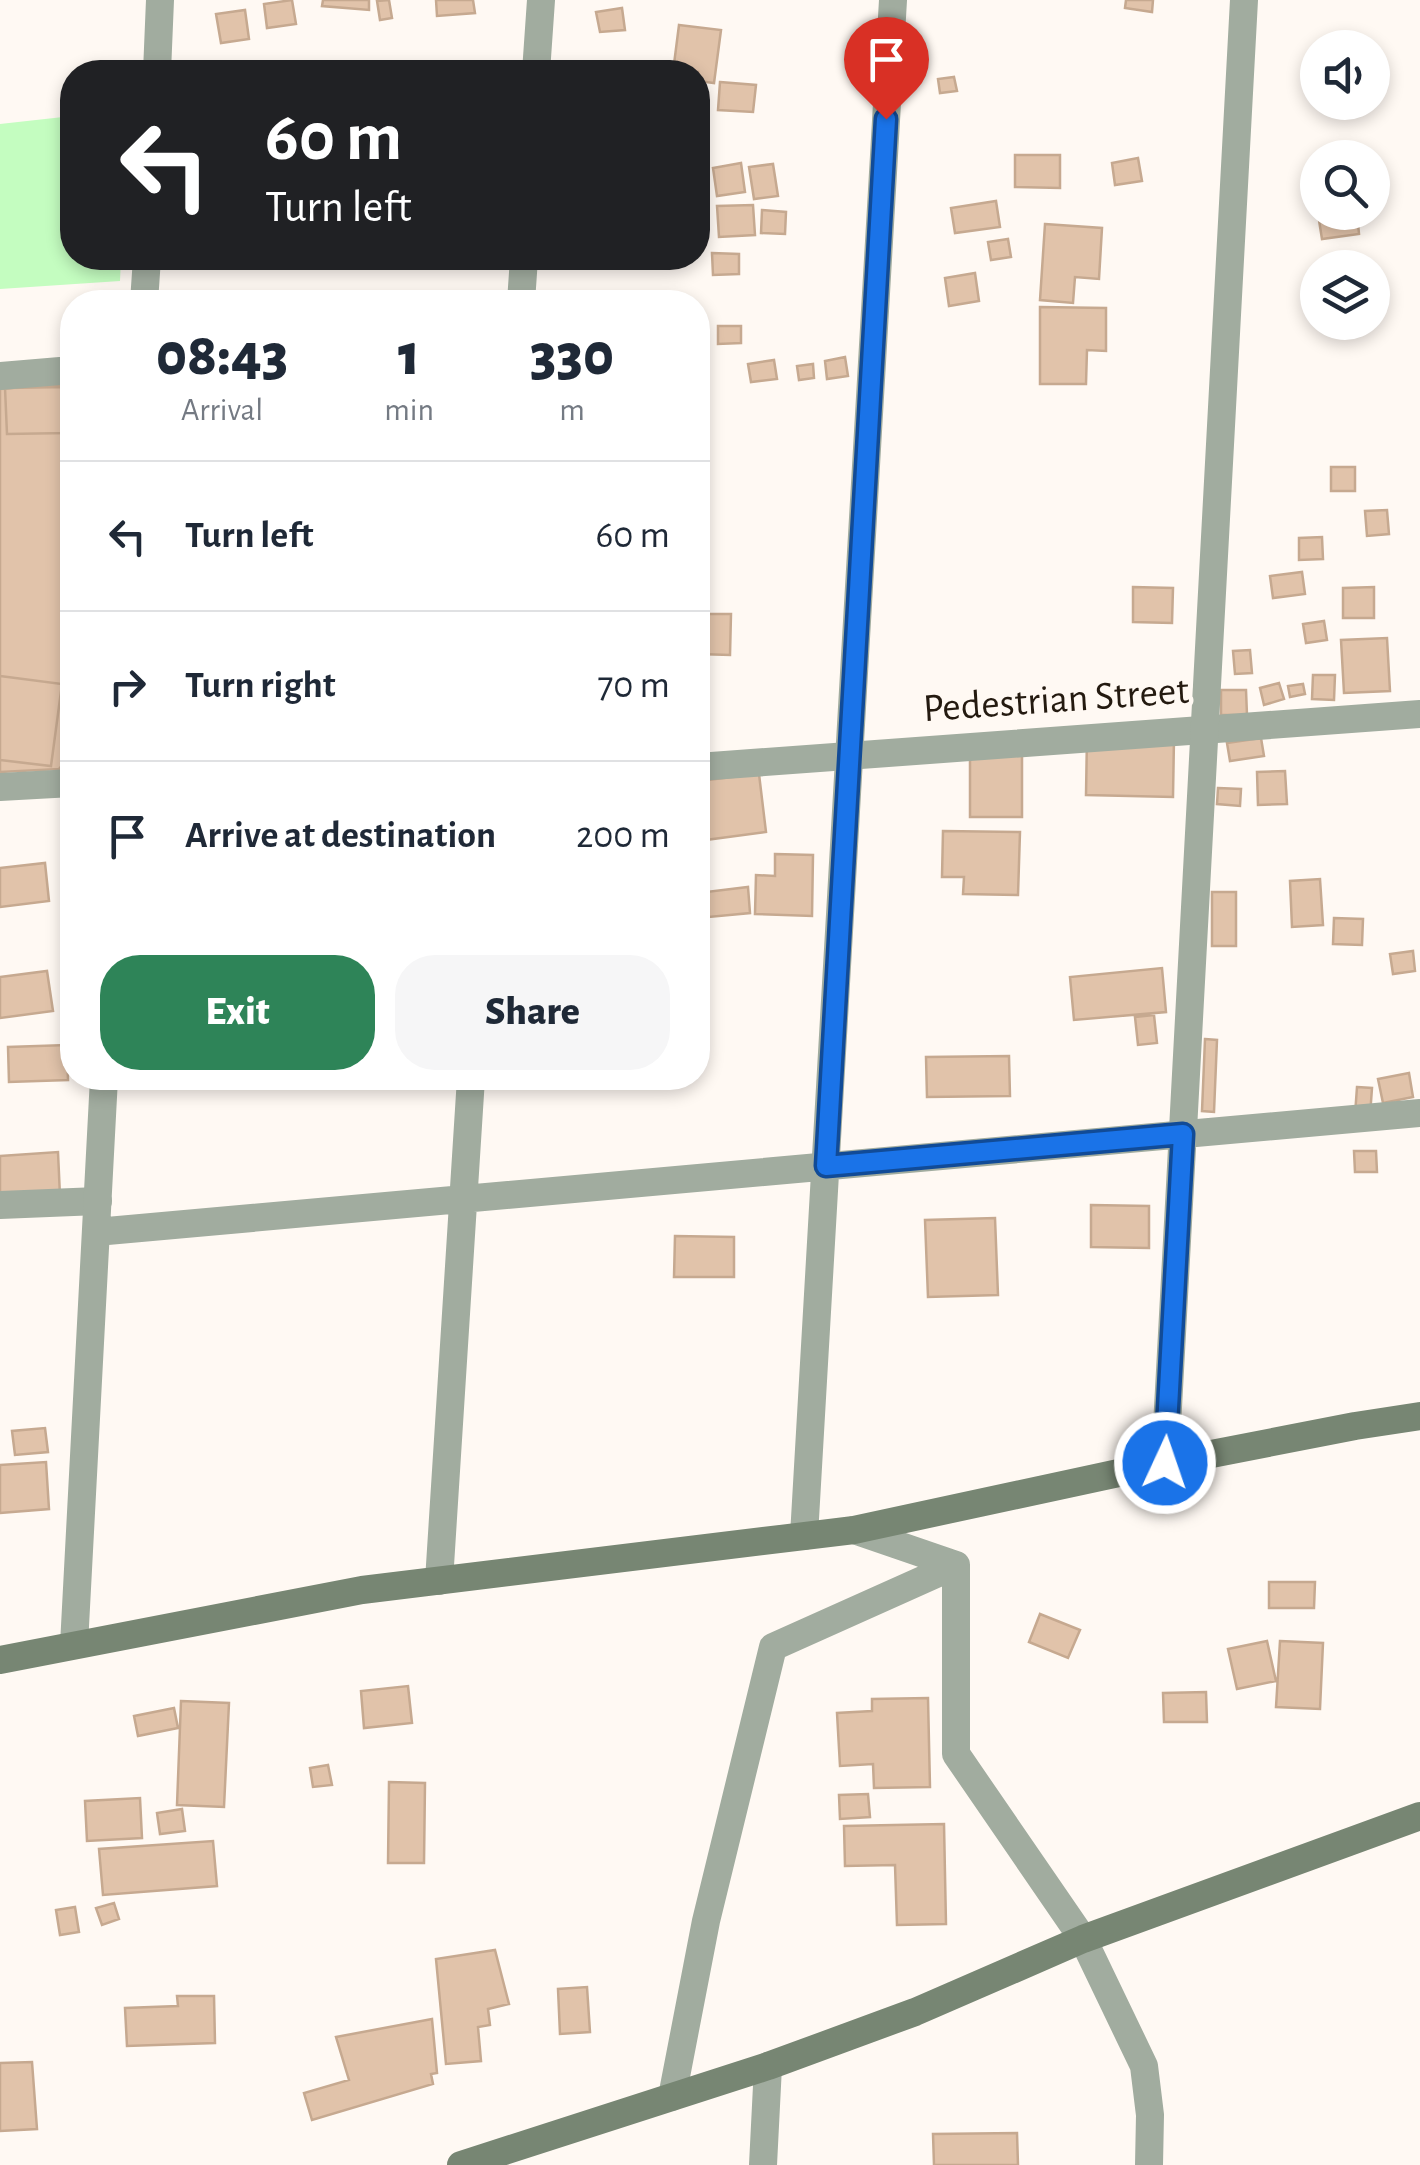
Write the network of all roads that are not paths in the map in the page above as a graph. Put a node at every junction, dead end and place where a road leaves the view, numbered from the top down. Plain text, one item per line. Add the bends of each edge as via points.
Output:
1 (160, 0) edge
2 (541, 0) edge
3 (894, 0) edge
4 (1244, 0) edge
5 (157, 60) edge
6 (537, 60) edge
7 (60, 371) edge
8 (0, 376) edge
9 (1420, 714) edge
10 (1205, 730) junction
11 (850, 756) junction
12 (710, 765) edge
13 (60, 784) edge
14 (0, 786) edge
15 (103, 1090) edge
16 (470, 1090) edge
17 (1420, 1113) edge
18 (1183, 1134) junction
19 (826, 1166) junction
20 (464, 1199) junction
21 (98, 1200) junction
22 (0, 1204) edge
23 (96, 1232) junction
24 (1420, 1416) edge
25 (1165, 1463) junction
26 (854, 1530) junction
27 (804, 1536) junction
28 (956, 1565) junction
29 (439, 1580) junction
30 (74, 1646) junction
31 (0, 1660) edge
32 (1420, 1816) edge
33 (1083, 1939) junction
34 (768, 2066) junction
35 (672, 2097) junction
36 (461, 2165) edge
37 (763, 2165) edge
38 (1149, 2165) edge

1 - 5 street
2 - 6 street
3 - 11 street
4 - 10 street
7 - 8 street
9 - 10 street, Pedestrian Street
10 - 11 street, Pedestrian Street
10 - 18 street
11 - 12 street, Pedestrian Street
11 - 19 street
13 - 14 street
15 - 21 street
16 - 20 street
17 - 18 street
18 - 19 street
18 - 25 street
19 - 20 street
19 - 27 street
20 - 23 street
20 - 29 street
21 - 22 street
21 - 23 street
23 - 30 street
24 - 25 main road
25 - 26 main road
26 - 27 main road
26 - 28 street
27 - 29 main road
28 - 33 street via 956,1754
28 - 35 street via 773,1647 706,1921
29 - 30 main road
30 - 31 main road
32 - 33 main road
33 - 34 main road
33 - 38 street via 1144,2066
34 - 35 main road
34 - 37 street
35 - 36 main road

